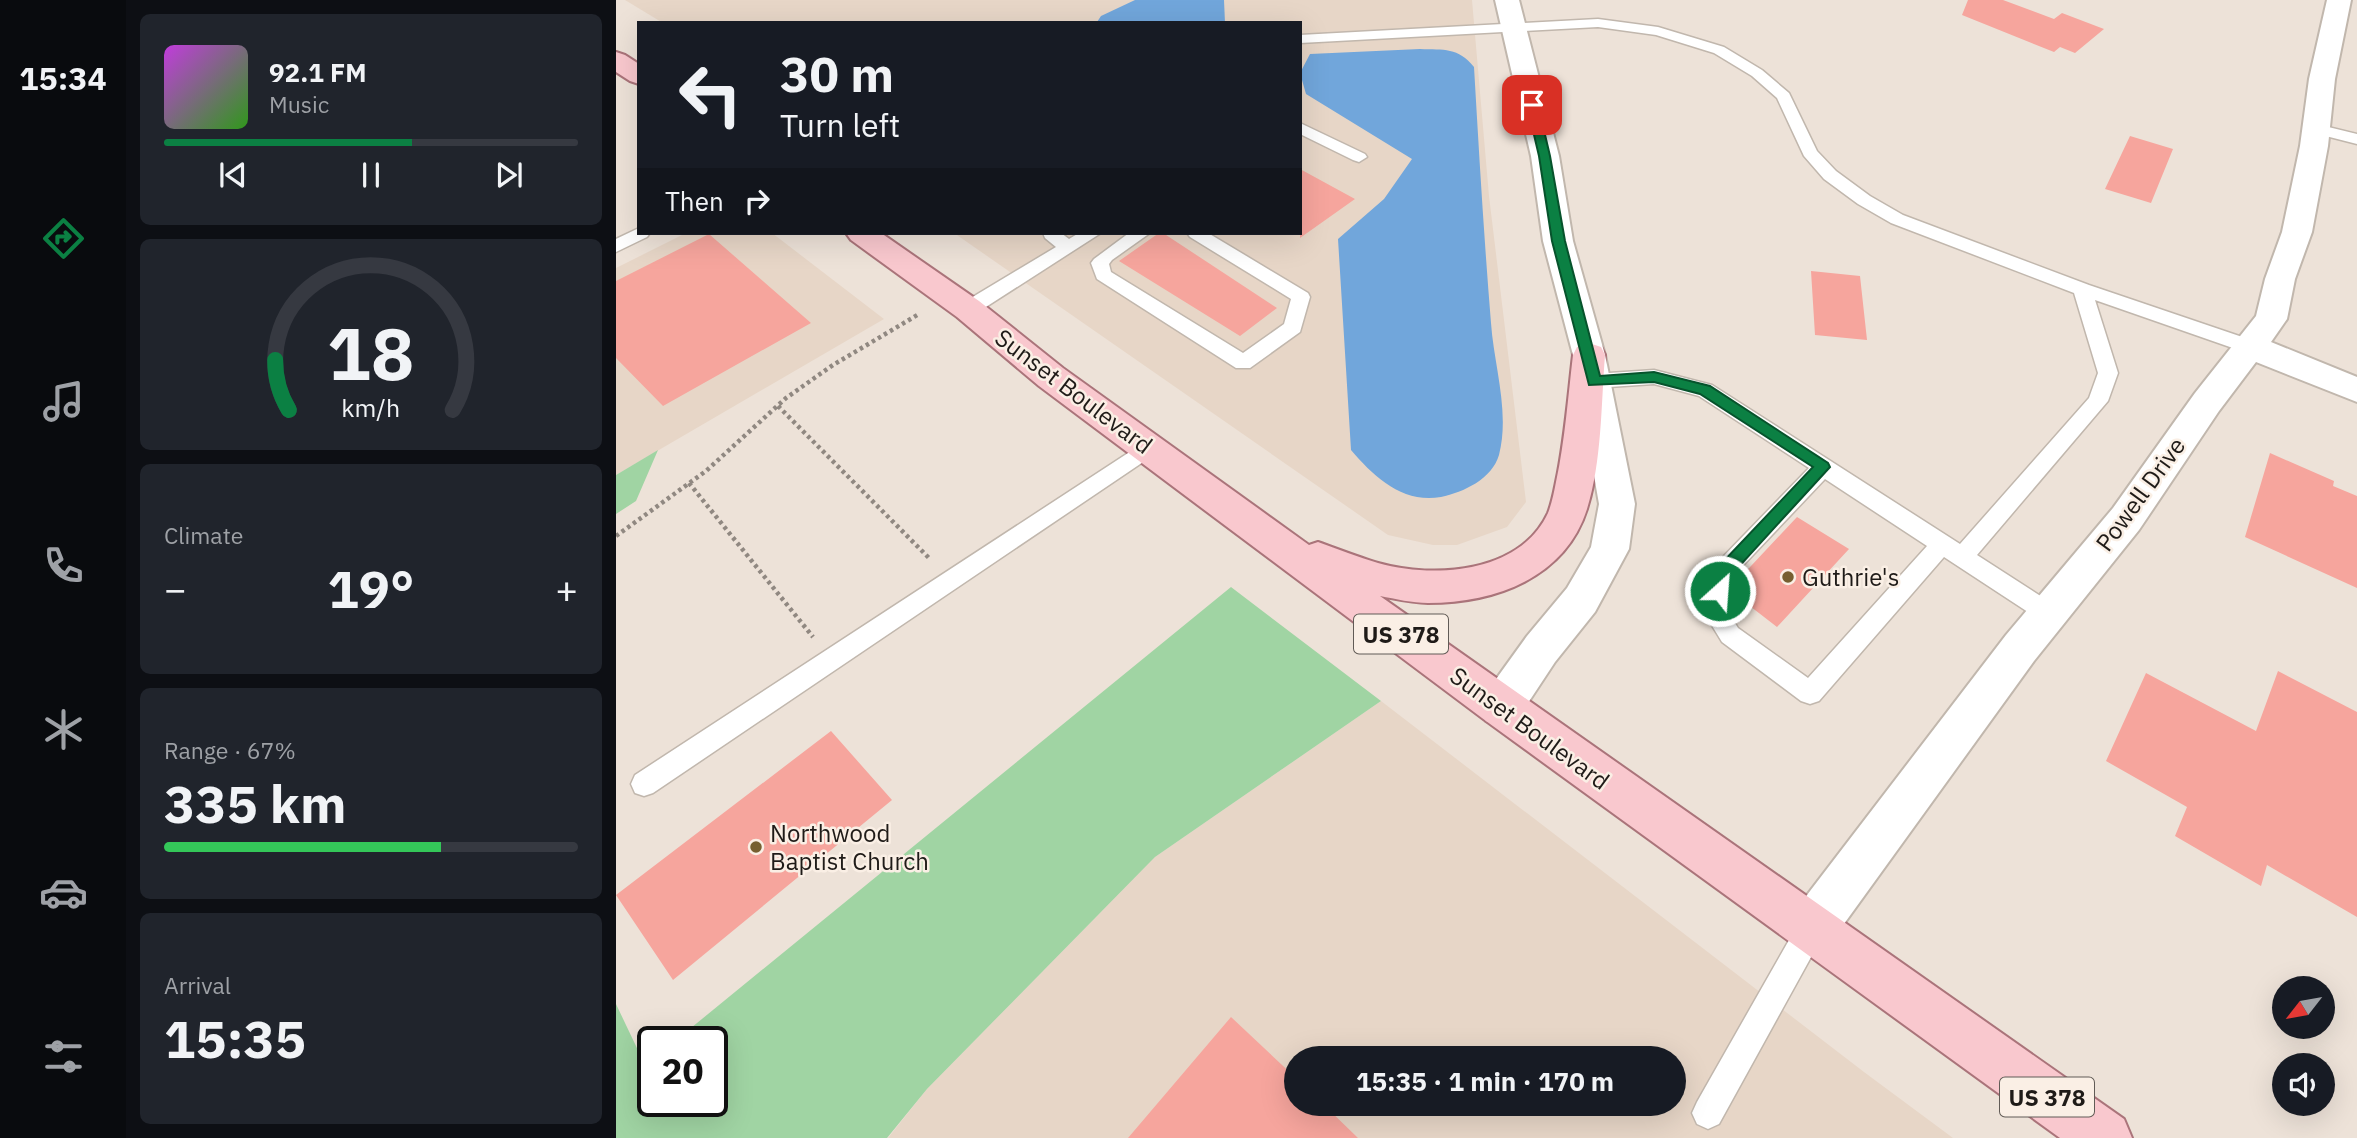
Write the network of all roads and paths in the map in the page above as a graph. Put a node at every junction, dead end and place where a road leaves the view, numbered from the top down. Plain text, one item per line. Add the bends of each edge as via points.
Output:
1 (2339, 0) edge
2 (1511, 14) edge
3 (1302, 39) edge
4 (1302, 129) edge
5 (2316, 130) junction
6 (2357, 139) edge
7 (1359, 157) dead end
8 (637, 235) edge
9 (863, 235) edge
10 (1053, 235) edge
11 (1089, 235) edge
12 (1138, 235) edge
13 (1199, 235) edge
14 (616, 246) edge
15 (1068, 247) junction
16 (2082, 289) junction
17 (959, 302) junction
18 (2250, 347) junction
19 (1591, 368) junction
20 (2357, 390) edge
21 (778, 406) junction
22 (1148, 448) junction
23 (1823, 467) junction
24 (689, 483) junction
25 (1264, 533) junction
26 (616, 536) edge
27 (1942, 544) junction
28 (1962, 557) junction
29 (951, 580) junction
30 (2048, 613) junction
31 (831, 660) junction
32 (1501, 707) junction
33 (644, 784) dead end
34 (1811, 929) junction
35 (1708, 1113) dead end
36 (2105, 1138) edge

1 - 5 street, Powell Drive
2 - 3 lane
2 - 16 lane via 1658,31 1719,50 1784,96 1810,153 1864,200 1897,219
2 - 19 street via 1545,156 1558,241
4 - 7 lane
5 - 6 lane
5 - 18 street, Powell Drive via 2297,232 2270,319
8 - 14 lane
9 - 17 main road, Sunset Boulevard / US 378
10 - 15 lane
11 - 15 lane
12 - 13 lane via 1106,256 1100,263 1103,275 1243,363 1293,327 1301,297
15 - 17 lane
16 - 18 lane
16 - 28 lane via 2108,373 2098,401
17 - 21 path via 832,365
17 - 22 main road, Sunset Boulevard / US 378
18 - 20 street
18 - 30 street, Powell Drive via 2126,519
19 - 23 lane via 1705,390
19 - 25 main road via 1568,510 1551,543 1524,564 1471,584 1426,587 1380,580 1334,565
19 - 32 street via 1617,504 1611,549 1581,600
21 - 24 path
21 - 29 path
22 - 25 main road, Sunset Boulevard / US 378
22 - 29 lane
23 - 27 lane
23 - 27 lane via 1725,570 1715,611 1730,635 1810,693
24 - 26 path
24 - 31 path
25 - 32 main road, Sunset Boulevard / US 378
27 - 28 lane
28 - 30 lane
29 - 31 lane
30 - 34 street, Powell Drive
31 - 33 lane
32 - 34 main road, Sunset Boulevard / US 378
34 - 35 lane
34 - 36 main road, Sunset Boulevard / US 378

